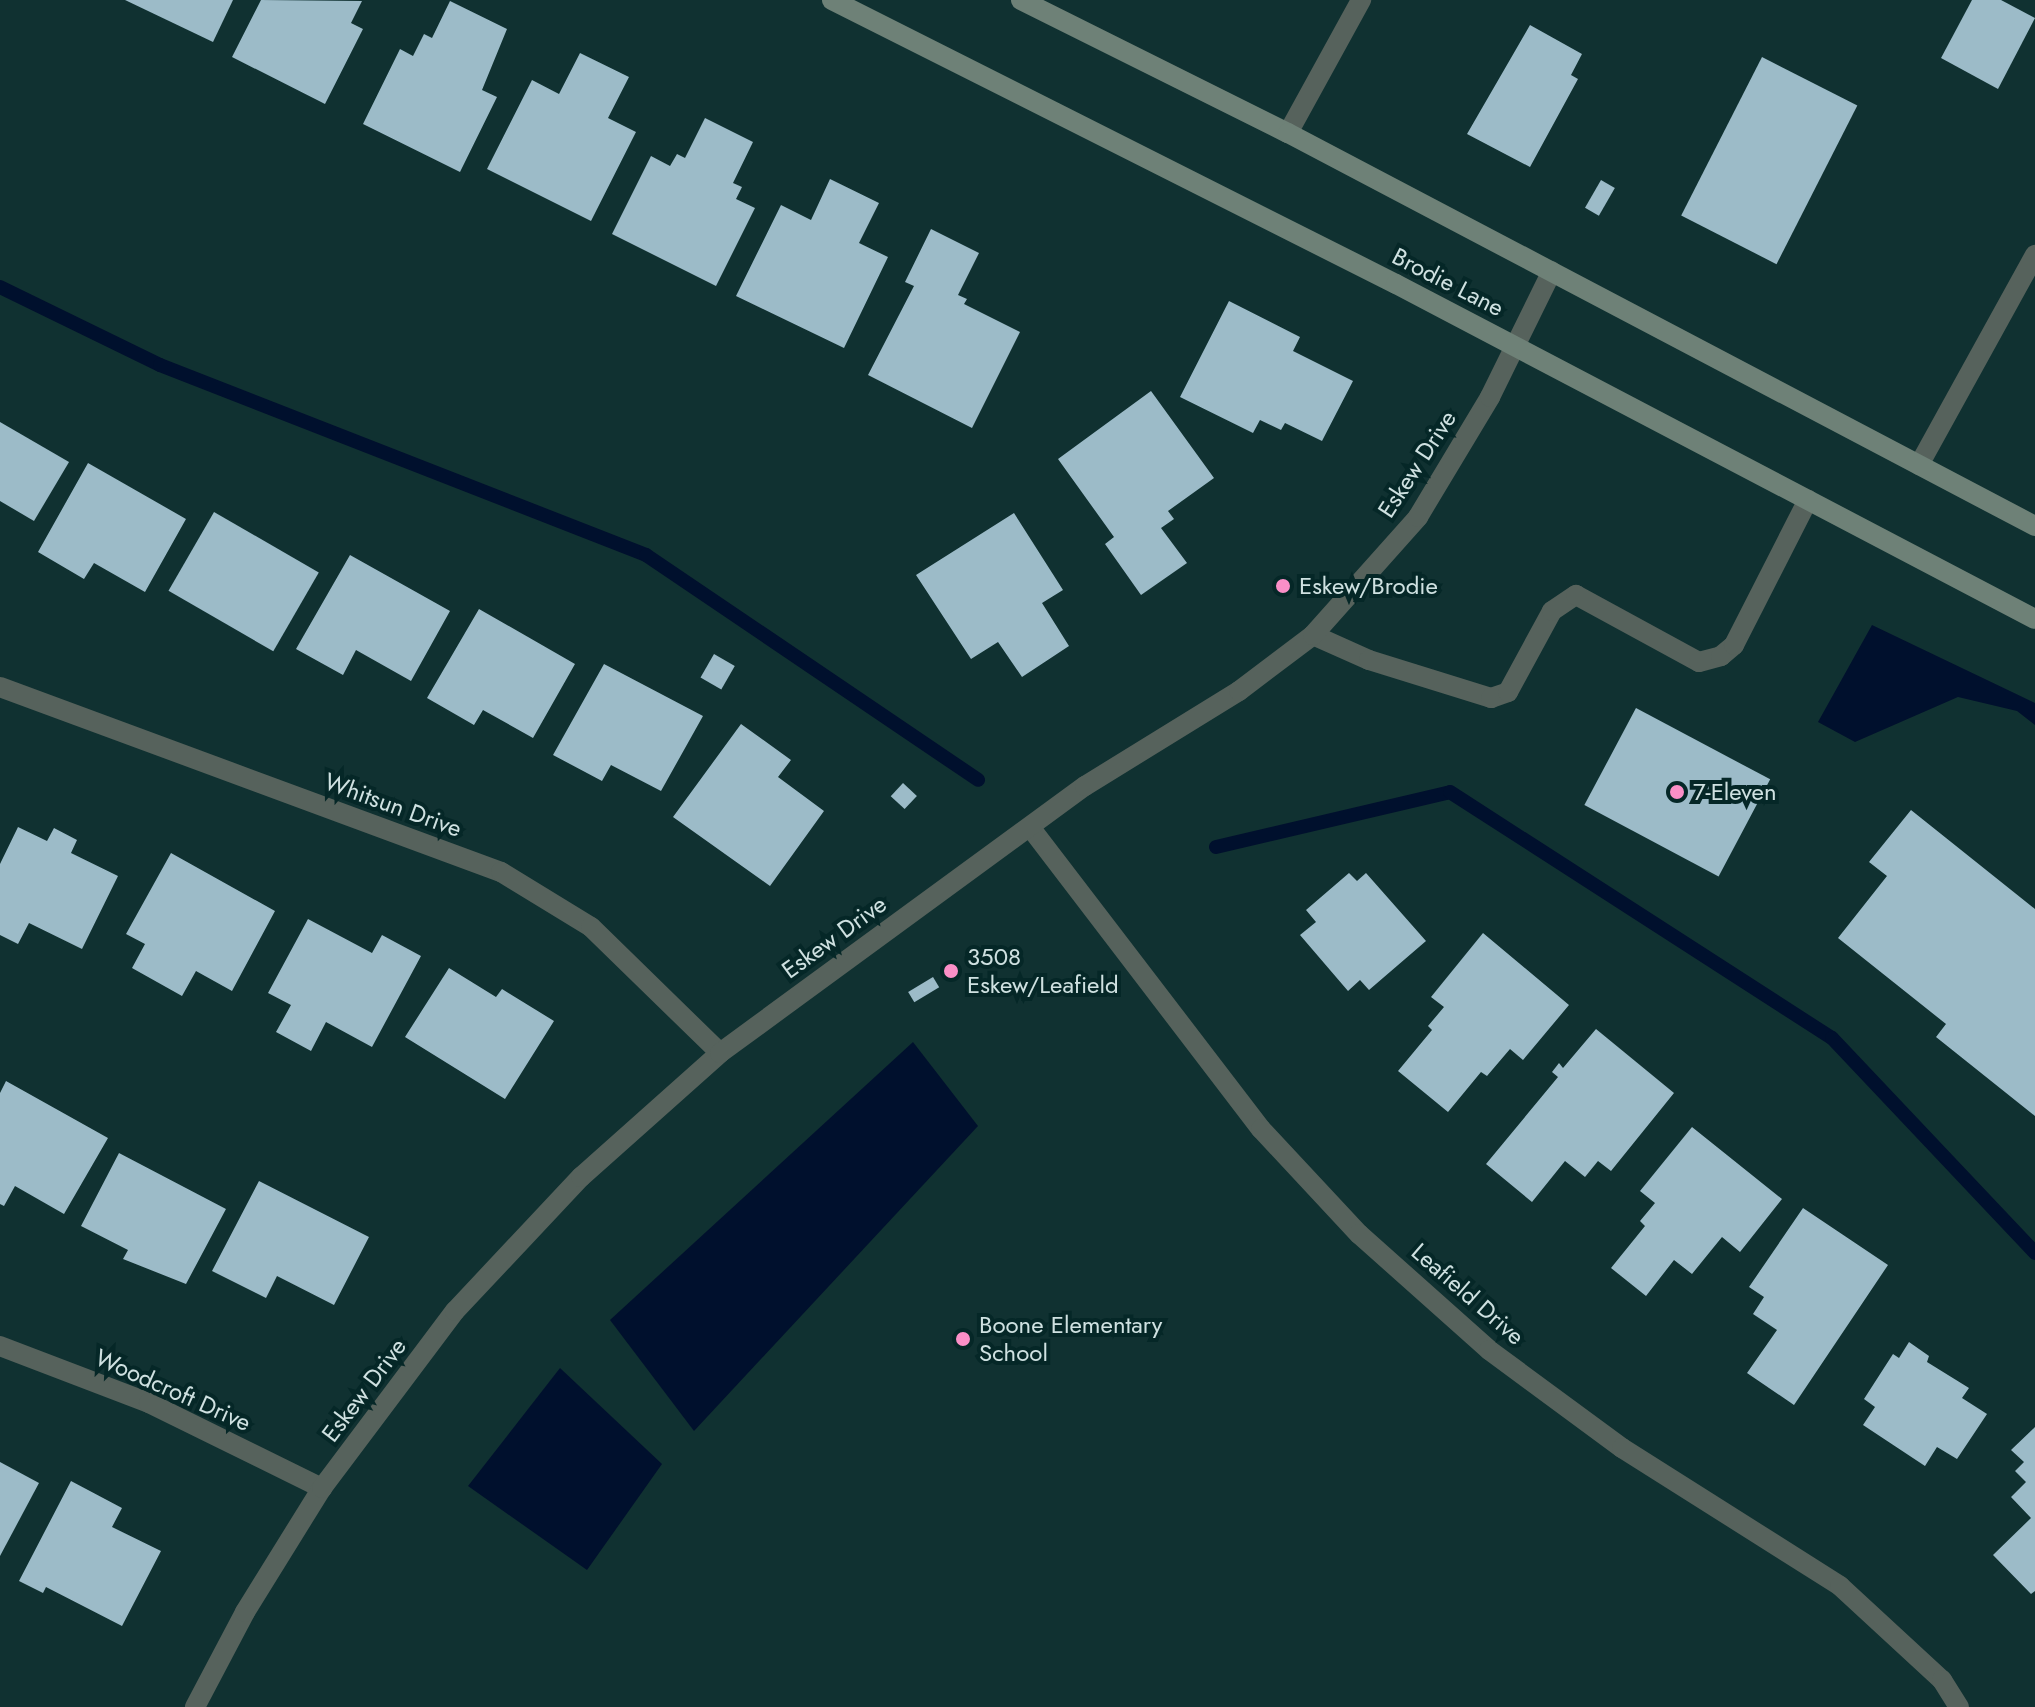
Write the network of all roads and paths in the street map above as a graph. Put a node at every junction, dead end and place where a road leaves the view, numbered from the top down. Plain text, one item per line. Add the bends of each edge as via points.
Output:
1 (832, 0) edge
2 (1021, 0) edge
3 (1361, 0) edge
4 (1288, 133) junction
5 (2035, 255) edge
6 (1552, 271) junction
7 (1515, 346) junction
8 (1919, 465) junction
9 (1808, 500) junction
10 (2035, 526) edge
11 (2035, 619) edge
12 (1313, 635) junction
13 (0, 687) edge
14 (1030, 827) junction
15 (720, 1053) junction
16 (0, 1346) edge
17 (322, 1488) junction
18 (195, 1707) edge
19 (1959, 1707) edge

1 - 7 main road, Brodie Lane
2 - 4 main road
3 - 4 street
4 - 6 main road
5 - 8 street
6 - 7 street, Eskew Drive
6 - 8 main road
7 - 9 main road, Brodie Lane
7 - 12 street, Eskew Drive via 1467,439 1418,517
8 - 10 main road
9 - 11 main road, Brodie Lane
9 - 12 street via 1734,645 1721,656 1699,662 1576,595 1552,611 1508,692 1491,698 1383,665
12 - 14 street, Eskew Drive via 1239,691 1085,786
13 - 15 street, Whitsun Drive via 501,872 591,927
14 - 15 street, Eskew Drive
14 - 19 street, Leafield Drive via 1261,1129 1359,1234 1489,1350 1622,1448 1840,1586 1942,1680
15 - 17 street, Eskew Drive via 581,1177 455,1311
16 - 17 street, Woodcroft Drive via 149,1403
17 - 18 street, Eskew Drive via 245,1612

